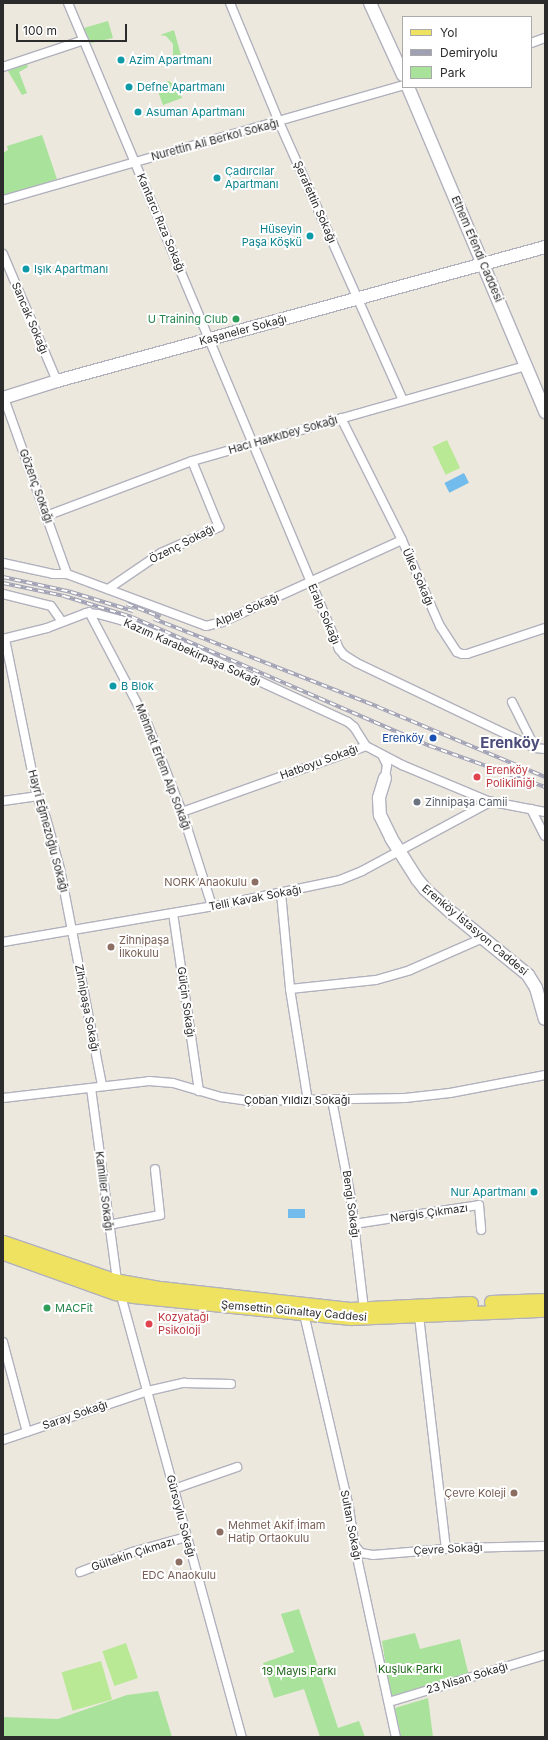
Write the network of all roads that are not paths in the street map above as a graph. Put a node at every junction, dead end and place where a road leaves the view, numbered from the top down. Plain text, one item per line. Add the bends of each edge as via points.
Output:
1 (68, 3) edge
2 (230, 3) edge
3 (370, 3) edge
4 (545, 38) edge
5 (84, 40) junction
6 (532, 43) edge
7 (3, 67) edge
8 (402, 73) edge
9 (402, 86) edge
10 (408, 88) edge
11 (279, 122) junction
12 (135, 162) junction
13 (3, 200) edge
14 (545, 247) edge
15 (3, 254) edge
16 (483, 263) junction
17 (357, 300) junction
18 (209, 340) junction
19 (525, 366) junction
20 (57, 381) junction
21 (542, 394) edge
22 (4, 398) edge
23 (403, 400) junction
24 (545, 412) edge
25 (341, 418) junction
26 (252, 443) junction
27 (192, 461) junction
28 (46, 516) junction
29 (402, 540) junction
30 (3, 563) edge
31 (67, 574) junction
32 (310, 582) junction
33 (108, 589) junction
34 (3, 594) edge
35 (89, 612) junction
36 (62, 622) junction
37 (545, 628) edge
38 (4, 639) edge
39 (512, 702) dead end
40 (366, 746) junction
41 (535, 748) junction
42 (545, 750) edge
43 (382, 755) junction
44 (402, 765) junction
45 (385, 778) junction
46 (37, 796) junction
47 (3, 801) edge
48 (490, 802) junction
49 (531, 809) junction
50 (182, 812) junction
51 (545, 812) edge
52 (545, 836) edge
53 (399, 851) junction
54 (281, 893) junction
55 (212, 906) junction
56 (173, 913) junction
57 (72, 930) junction
58 (483, 938) junction
59 (3, 942) edge
60 (290, 989) junction
61 (545, 1019) edge
62 (545, 1075) edge
63 (102, 1086) junction
64 (91, 1088) junction
65 (199, 1091) junction
66 (3, 1098) edge
67 (332, 1100) junction
68 (308, 1101) junction
69 (155, 1169) dead end
70 (354, 1224) junction
71 (108, 1225) junction
72 (481, 1230) dead end
73 (3, 1242) edge
74 (3, 1253) edge
75 (117, 1281) junction
76 (121, 1295) junction
77 (545, 1300) edge
78 (364, 1309) junction
79 (545, 1310) edge
80 (304, 1314) junction
81 (419, 1316) junction
82 (3, 1342) edge
83 (231, 1384) dead end
84 (148, 1391) junction
85 (27, 1432) junction
86 (3, 1440) edge
87 (237, 1467) dead end
88 (174, 1489) junction
89 (187, 1537) junction
90 (355, 1545) junction
91 (545, 1546) edge
92 (446, 1548) junction
93 (373, 1555) junction
94 (360, 1567) junction
95 (80, 1572) dead end
96 (545, 1655) edge
97 (389, 1702) junction
98 (242, 1737) edge
99 (396, 1737) edge

1 - 5 street, Kantarcı Rıza Sokağı
2 - 11 street, Şerafettin Sokağı
3 - 8 street
4 - 6 street
5 - 7 street
5 - 12 street, Kantarcı Rıza Sokağı
9 - 11 street, Nurettin Ali Berkol Sokağı
10 - 16 street, Ethem Efendi Caddesi
11 - 12 street, Nurettin Ali Berkol Sokağı
11 - 17 street, Şerafettin Sokağı
12 - 13 street, Nurettin Ali Berkol Sokağı
12 - 18 street, Kantarcı Rıza Sokağı
14 - 16 street, Kaşaneler Sokağı
15 - 20 street, Sancak Sokağı
16 - 17 street, Kaşaneler Sokağı
16 - 19 street, Ethem Efendi Caddesi
17 - 18 street, Kaşaneler Sokağı
17 - 23 street, Şerafettin Sokağı
18 - 20 street, Kaşaneler Sokağı
18 - 26 street, Kantarcı Rıza Sokağı
19 - 21 street, Ethem Efendi Caddesi
19 - 23 street, Hacı Hakkıbey Sokağı
20 - 22 street, Kaşaneler Sokağı
21 - 24 street, Ethem Efendi Caddesi
22 - 28 street, Gözenç Sokağı
23 - 25 street, Hacı Hakkıbey Sokağı
25 - 26 street, Hacı Hakkıbey Sokağı
25 - 29 street, Ülke Sokağı
26 - 27 street, Hacı Hakkıbey Sokağı
26 - 32 street, Eralp Sokağı
27 - 28 street, Hacı Hakkıbey Sokağı
27 - 33 street, Özenç Sokağı via 219,527 161,553
28 - 31 street, Gözenç Sokağı
29 - 32 street, Alpler Sokağı
29 - 37 street, Ülke Sokağı via 440,626 458,653 467,654
30 - 31 street, Alpler Sokağı via 53,574
31 - 33 street, Alpler Sokağı
32 - 33 street, Alpler Sokağı via 222,622 206,626
32 - 41 street, Eralp Sokağı via 336,643 346,656
34 - 36 street via 51,606
35 - 36 street
35 - 40 street, Kazım Karabekirpaşa Sokağı via 128,623 348,722
35 - 50 street, Mehmet Ertem Alp Sokağı via 142,709
36 - 38 street
38 - 46 street, Hayri Eğmezoğlu Sokağı
39 - 41 street
40 - 43 street, Hatboyu Sokağı
40 - 50 street, Hatboyu Sokağı
41 - 42 street, Eralp Sokağı
43 - 44 street, Hatboyu Sokağı
43 - 45 street via 387,765
44 - 45 street via 393,769
44 - 48 street, Hatboyu Sokağı
45 - 53 street, Erenköy İstasyon Caddesi via 379,798 379,811
46 - 47 street
46 - 57 street, Hayri Eğmezoğlu Sokağı via 46,815 56,853
48 - 49 street, Hatboyu Sokağı
48 - 53 street, Telli Kavak Sokağı
49 - 51 street, Hatboyu Sokağı
49 - 52 street
50 - 55 street, Mehmet Ertem Alp Sokağı
53 - 54 street, Telli Kavak Sokağı via 344,878
53 - 58 street, Erenköy İstasyon Caddesi via 425,889
54 - 55 street, Telli Kavak Sokağı
54 - 60 street
55 - 56 street, Telli Kavak Sokağı
56 - 57 street, Telli Kavak Sokağı
56 - 65 street, Gülçin Sokağı
57 - 59 street, Telli Kavak Sokağı
57 - 63 street, Zihnipaşa Sokağı
58 - 60 street via 410,970 376,980
58 - 61 street, Erenköy İstasyon Caddesi via 530,977
60 - 68 street
62 - 67 street, Çoban Yıldızı Sokağı via 422,1097
63 - 64 street, Çoban Yıldızı Sokağı
63 - 65 street, Çoban Yıldızı Sokağı via 152,1081 176,1084
64 - 66 street, Çoban Yıldızı Sokağı
64 - 71 street, Kamiller Sokağı
65 - 68 street, Çoban Yıldızı Sokağı via 243,1101
67 - 68 street, Çoban Yıldızı Sokağı
67 - 70 street, Bengi Sokağı
69 - 71 street via 160,1215
70 - 72 street, Nergis Çıkmazı via 479,1205
70 - 78 street, Bengi Sokağı
71 - 75 street, Kamiller Sokağı
73 - 75 main road, Şemsettin Günaltay Caddesi
74 - 76 main road, Şemsettin Günaltay Caddesi
75 - 76 street, Kamiller Sokağı
75 - 78 main road, Şemsettin Günaltay Caddesi via 263,1300
76 - 80 main road, Şemsettin Günaltay Caddesi
76 - 84 street, Gürsoylu Sokağı
77 - 78 main road, Şemsettin Günaltay Caddesi
79 - 81 main road, Şemsettin Günaltay Caddesi
80 - 81 main road, Şemsettin Günaltay Caddesi via 362,1318
80 - 90 street, Sultan Sokağı via 349,1508
81 - 92 street
82 - 85 street
83 - 84 street, Saray Sokağı via 184,1383
84 - 85 street, Saray Sokağı
84 - 88 street, Gürsoylu Sokağı
85 - 86 street, Saray Sokağı
87 - 88 street
88 - 89 street, Gürsoylu Sokağı
89 - 95 street, Gültekin Çıkmazı via 132,1552
89 - 98 street, Gürsoylu Sokağı
90 - 93 street via 361,1553
90 - 94 street, Sultan Sokağı
91 - 92 street, Çevre Sokağı
92 - 93 street, Çevre Sokağı
93 - 94 street via 364,1558
94 - 97 street, Sultan Sokağı
96 - 97 street, 23 Nisan Sokağı
97 - 99 street, Sultan Sokağı

